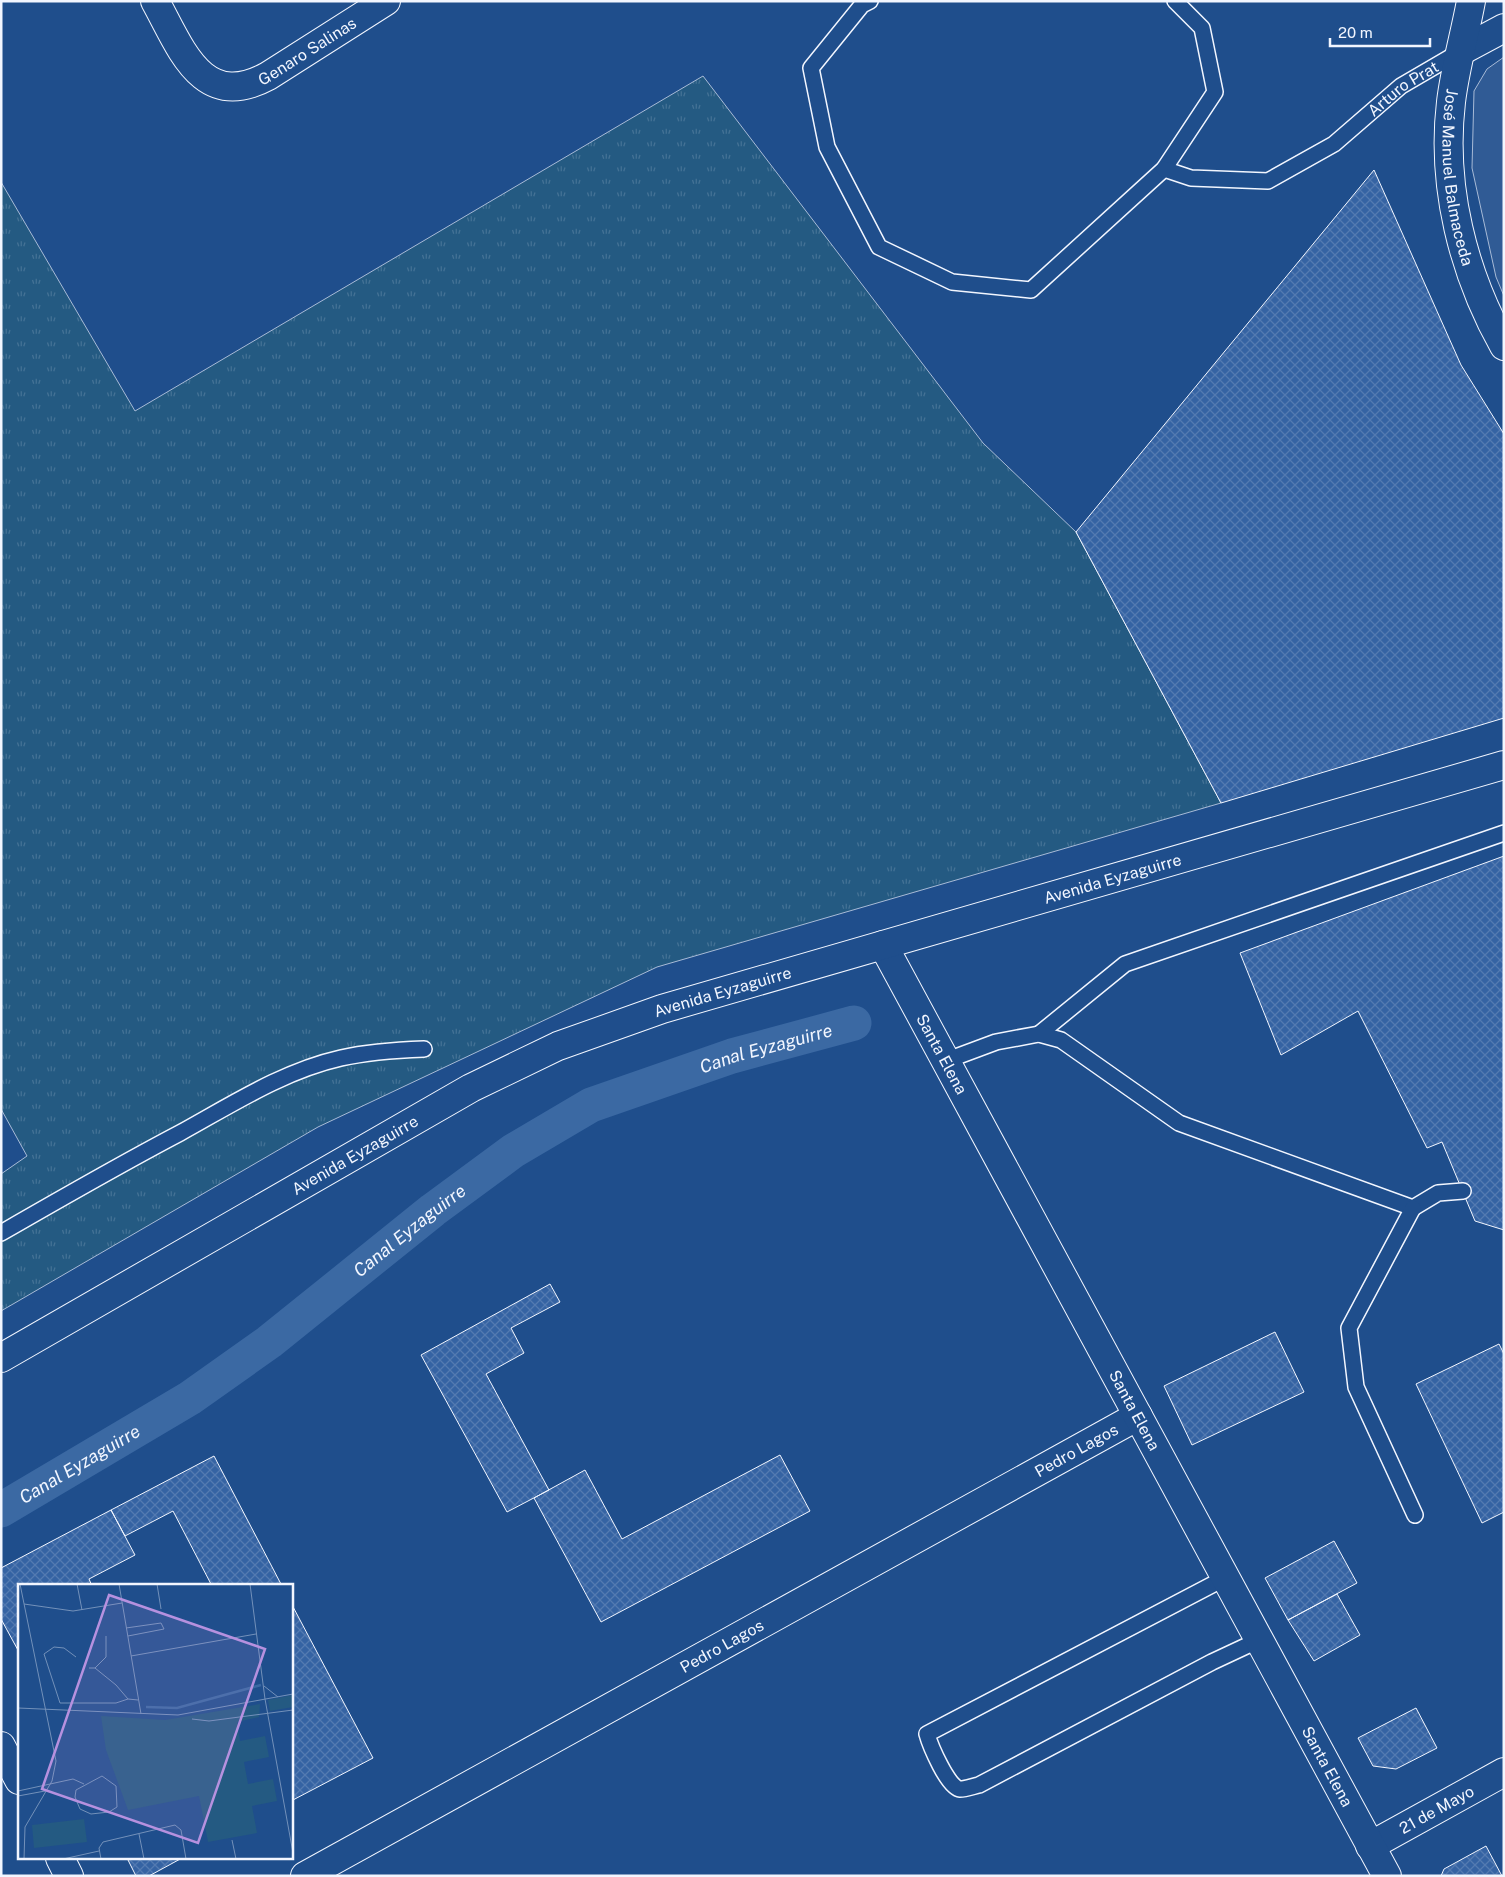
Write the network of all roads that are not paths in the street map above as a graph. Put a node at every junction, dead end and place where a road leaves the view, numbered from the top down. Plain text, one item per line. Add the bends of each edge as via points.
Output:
1 (154, 1) edge
2 (386, 1) edge
3 (870, 1) edge
4 (1175, 1) edge
5 (1471, 1) edge
6 (1504, 28) edge
7 (1461, 51) junction
8 (1164, 169) junction
9 (1504, 346) edge
10 (1504, 765) edge
11 (1504, 833) edge
12 (883, 945) junction
13 (1039, 1034) junction
14 (424, 1049) dead end
15 (946, 1061) junction
16 (1463, 1191) dead end
17 (1413, 1208) junction
18 (1, 1233) edge
19 (1, 1358) edge
20 (1138, 1416) junction
21 (1415, 1515) dead end
22 (1225, 1578) junction
23 (1258, 1640) junction
24 (1, 1746) edge
25 (1504, 1772) edge
26 (18, 1778) edge
27 (1370, 1846) junction
28 (61, 1860) edge
29 (69, 1876) edge
30 (305, 1876) edge
31 (1387, 1876) edge

1 - 2 street, Genaro Salinas via 192,66 209,81 239,87 254,83
3 - 8 lane via 862,4 810,68 827,147 879,247 952,282 1031,290
4 - 8 lane via 1202,28 1215,92
5 - 7 street, José Manuel Balmaceda
6 - 7 street, Arturo Prat
7 - 8 lane, Arturo Prat via 1401,86 1334,144 1268,180 1191,178
7 - 9 street, José Manuel Balmaceda via 1451,102 1449,135 1455,212 1474,283
10 - 12 street, Avenida Eyzaguirre
11 - 13 lane via 1125,964
12 - 15 street, Santa Elena
12 - 19 street, Avenida Eyzaguirre via 662,1009 558,1046 514,1066 413,1120
13 - 15 lane via 996,1042
13 - 17 lane via 1061,1040 1179,1123
14 - 18 lane via 340,1058 268,1085
15 - 20 street, Santa Elena
16 - 17 lane via 1438,1193
17 - 21 lane via 1349,1328 1356,1387
20 - 22 street, Santa Elena
20 - 30 street, Pedro Lagos
22 - 23 street, Santa Elena
22 - 23 lane via 927,1734 930,1745 952,1786 960,1789 979,1785
23 - 27 street, Santa Elena
24 - 26 street
25 - 27 street, 21 de Mayo
27 - 31 street, Santa Elena
28 - 29 street

